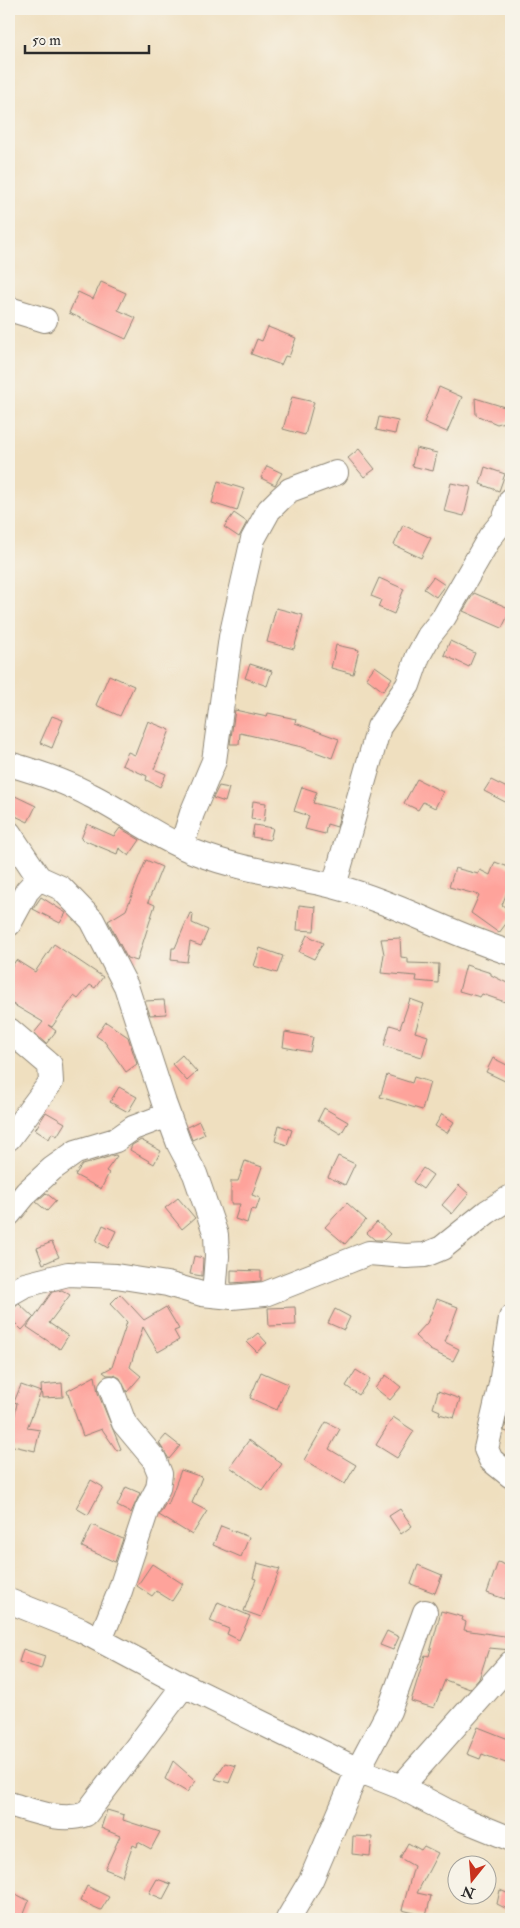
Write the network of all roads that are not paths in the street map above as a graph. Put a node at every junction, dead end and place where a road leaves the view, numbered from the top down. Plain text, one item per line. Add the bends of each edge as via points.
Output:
1 (9, 309) edge
2 (45, 320) dead end
3 (336, 473) dead end
4 (509, 515) edge
5 (9, 764) edge
6 (9, 833) edge
7 (182, 845) junction
8 (39, 878) junction
9 (334, 886) junction
10 (9, 924) edge
11 (508, 947) edge
12 (9, 1030) edge
13 (168, 1115) junction
14 (9, 1138) edge
15 (511, 1197) edge
16 (9, 1214) edge
17 (10, 1290) edge
18 (214, 1296) junction
19 (511, 1318) edge
20 (111, 1388) dead end
21 (511, 1476) edge
22 (9, 1602) edge
23 (425, 1612) dead end
24 (100, 1640) junction
25 (511, 1663) edge
26 (184, 1685) junction
27 (358, 1770) junction
28 (401, 1787) junction
29 (9, 1804) edge
30 (511, 1838) edge
31 (288, 1919) edge

1 - 2 street
3 - 7 street via 290,490 269,510 253,539 231,637 214,761
4 - 9 street via 476,559 418,656 408,685 379,727
5 - 7 street via 46,775 90,794
6 - 8 street
7 - 9 street via 196,853 240,866
8 - 10 street via 27,891
8 - 13 street via 61,888 92,920 106,945 126,986
9 - 11 street
12 - 14 street via 50,1065 52,1072 51,1082
13 - 16 street via 133,1128 116,1140 76,1152 27,1192
13 - 18 street via 216,1235
15 - 18 street via 442,1248 426,1255 369,1253 265,1294
17 - 18 street via 68,1274 133,1278
19 - 21 street via 501,1384 486,1449 491,1460
20 - 24 street via 124,1423 154,1459 160,1474
22 - 24 street
23 - 27 street via 389,1711
24 - 26 street
25 - 28 street
26 - 27 street
26 - 29 street via 86,1814 63,1818
27 - 28 street
27 - 31 street via 311,1880
28 - 30 street via 462,1819

